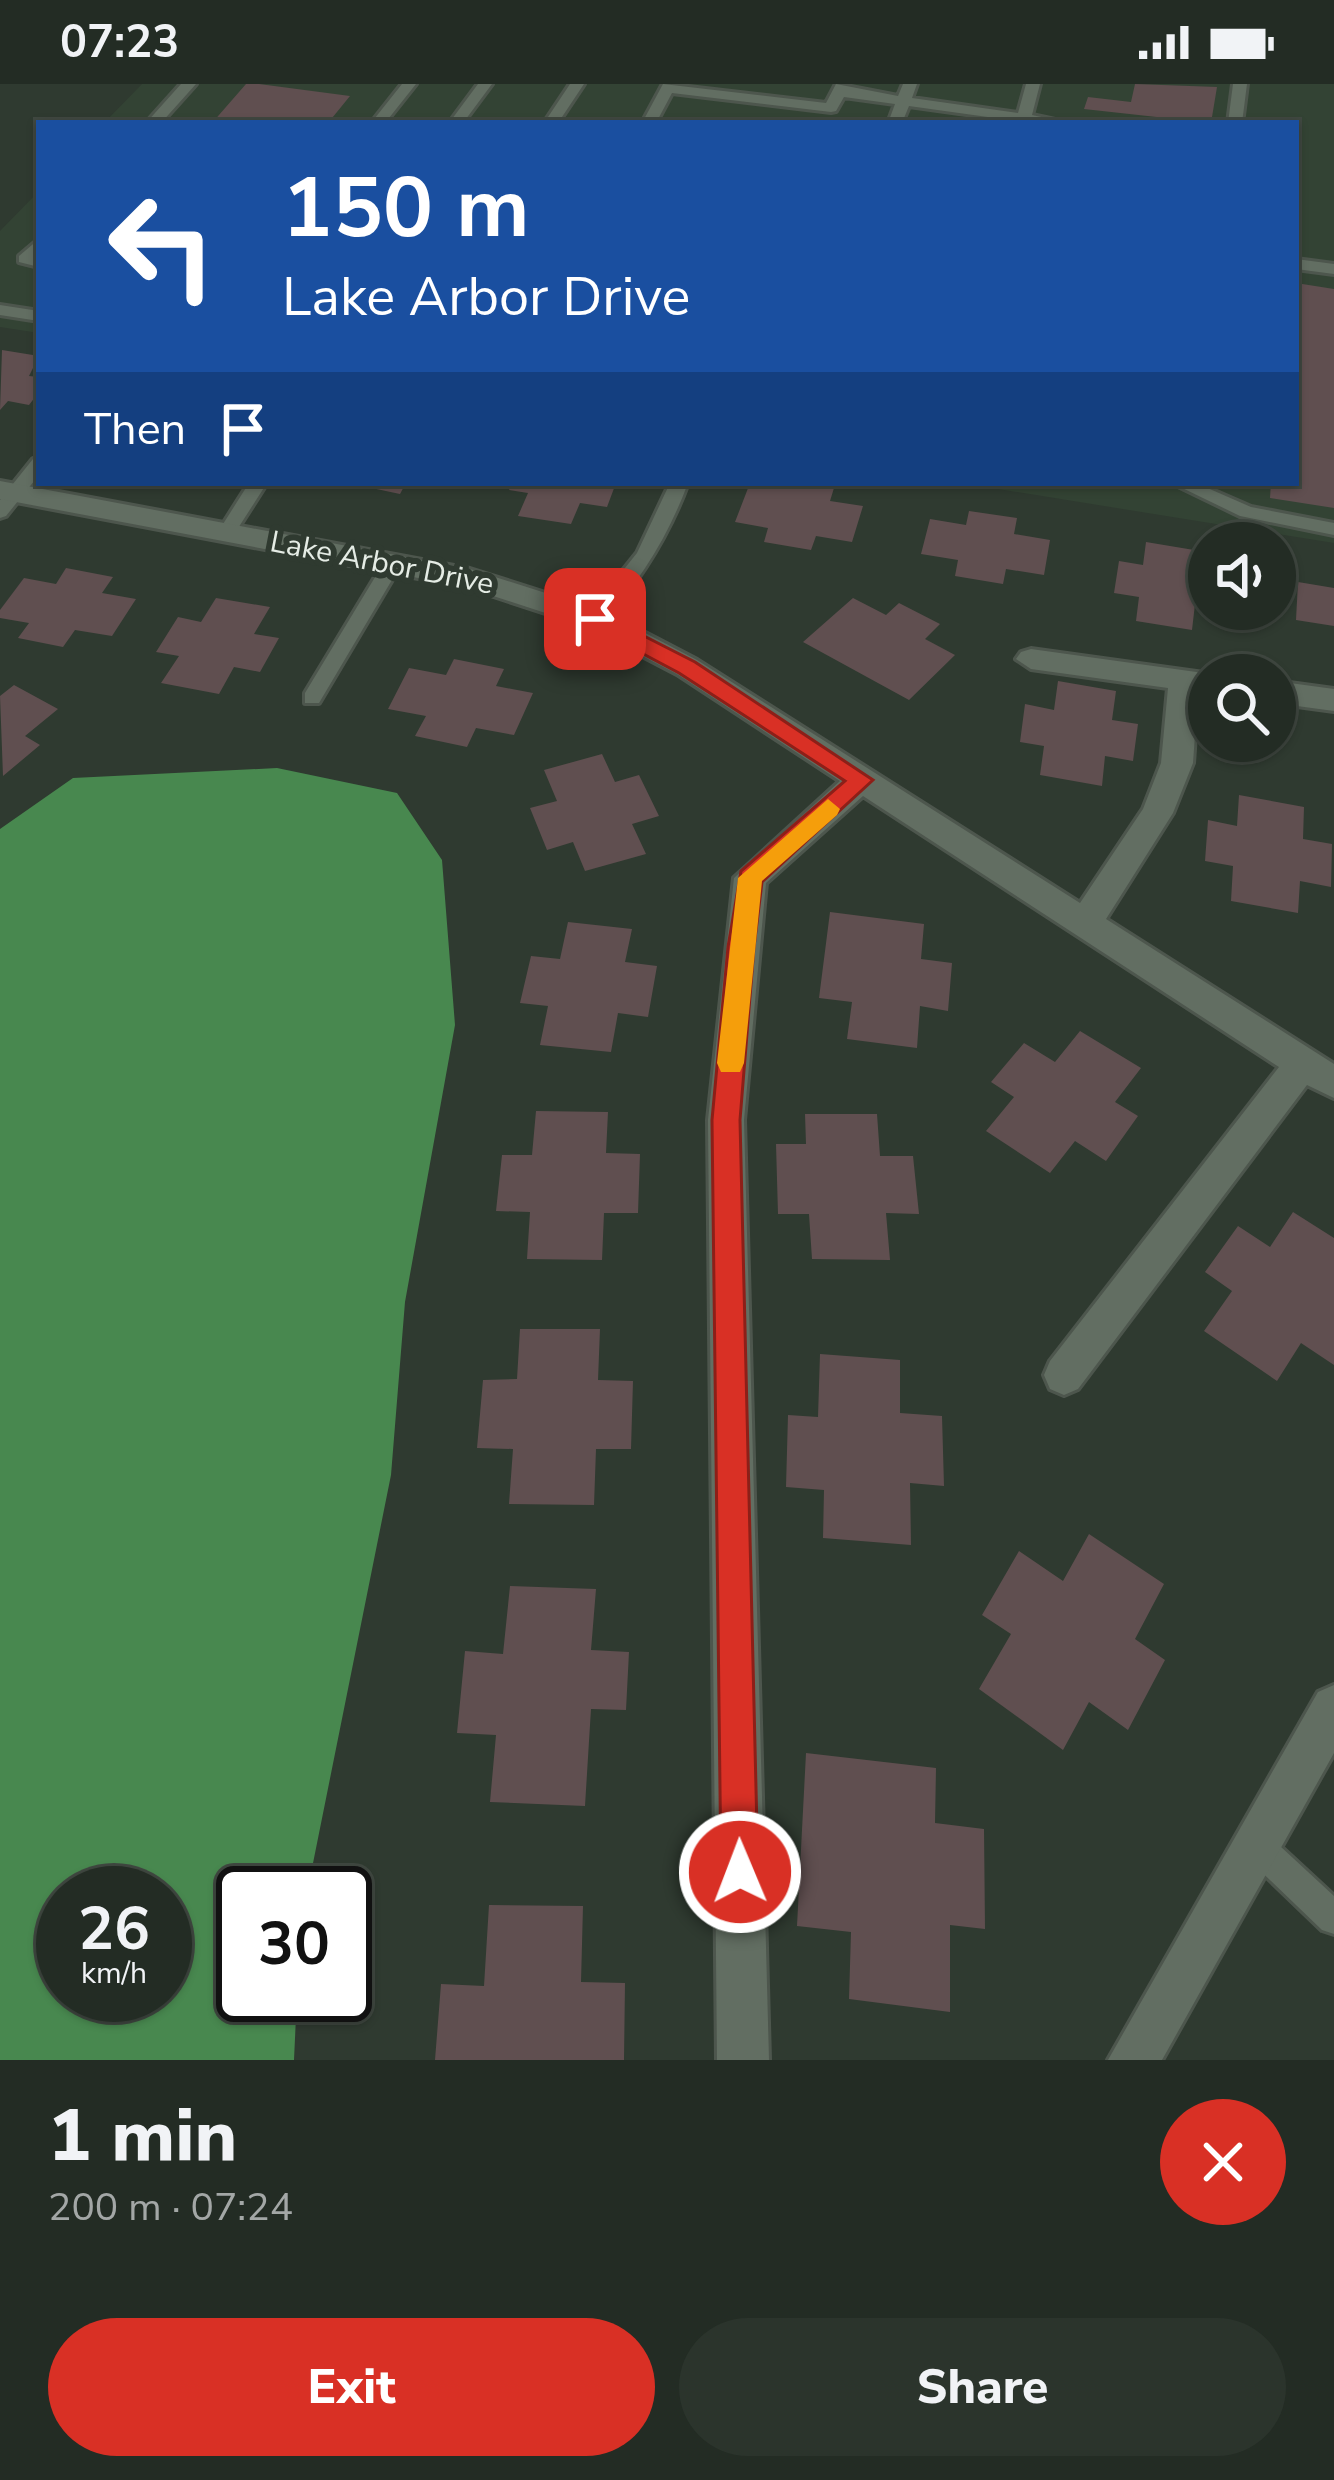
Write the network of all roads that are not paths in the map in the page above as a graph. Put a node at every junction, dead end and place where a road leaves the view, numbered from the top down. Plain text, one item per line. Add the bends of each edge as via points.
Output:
1 (190, 84) edge
2 (409, 84) edge
3 (484, 84) edge
4 (551, 84) edge
5 (910, 84) edge
6 (1033, 84) edge
7 (1240, 84) edge
8 (576, 86) edge
9 (669, 86) edge
10 (841, 88) edge
11 (903, 101) junction
12 (960, 110) edge
13 (828, 115) edge
14 (1024, 118) junction
15 (156, 120) edge
16 (380, 120) edge
17 (458, 120) edge
18 (553, 120) edge
19 (651, 120) edge
20 (896, 120) edge
21 (1039, 120) edge
22 (1235, 120) edge
23 (1299, 264) edge
24 (1334, 269) edge
25 (0, 310) edge
26 (36, 316) edge
27 (36, 467) edge
28 (256, 486) edge
29 (678, 486) edge
30 (1188, 486) edge
31 (5, 498) edge
32 (1334, 529) edge
33 (227, 532) junction
34 (393, 563) junction
35 (595, 619) junction
36 (1031, 659) dead end
37 (1188, 680) edge
38 (1296, 695) edge
39 (312, 698) dead end
40 (1334, 700) edge
41 (1188, 718) edge
42 (861, 780) junction
43 (1084, 923) junction
44 (1318, 1073) edge
45 (1064, 1375) dead end
46 (1334, 1708) edge
47 (1256, 1845) junction
48 (1334, 1918) edge
49 (743, 2060) edge
50 (1134, 2060) edge

1 - 15 lane
2 - 16 lane
3 - 17 lane
4 - 8 lane
5 - 11 lane
6 - 14 lane
7 - 22 lane
8 - 18 lane
9 - 13 lane
9 - 19 lane
10 - 11 lane
10 - 13 lane
11 - 12 lane
11 - 20 lane
12 - 14 lane
14 - 21 lane
23 - 24 lane
25 - 26 lane
27 - 31 lane
28 - 33 lane
29 - 35 lane via 637,574
30 - 32 lane via 1246,512
31 - 33 street, Lake Arbor Drive
33 - 34 street, Lake Arbor Drive
34 - 35 street, Lake Arbor Drive via 521,591
34 - 39 lane
35 - 42 street, Lake Arbor Drive
36 - 37 street
38 - 40 street
41 - 43 street via 1157,813
42 - 43 street, Lake Arbor Drive
42 - 49 street via 750,878 741,947 726,1120
43 - 44 street, Lake Arbor Drive
44 - 45 street
46 - 47 street
47 - 48 lane
47 - 50 street

